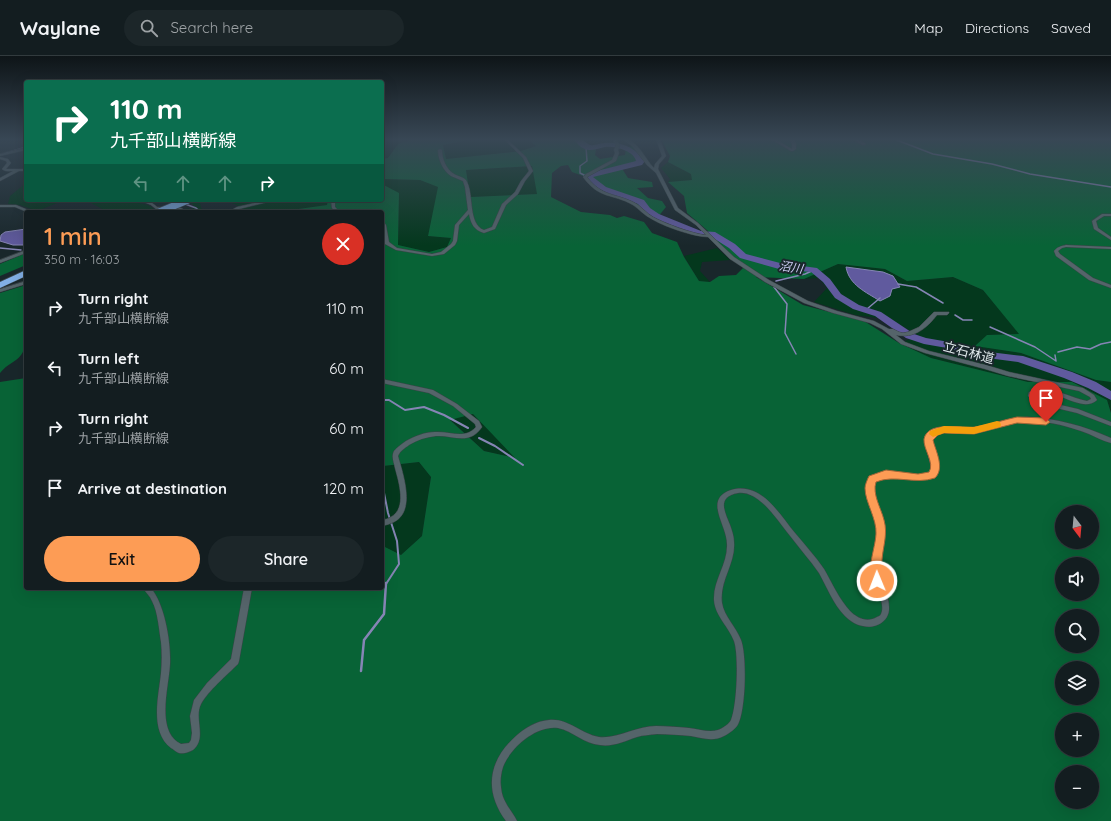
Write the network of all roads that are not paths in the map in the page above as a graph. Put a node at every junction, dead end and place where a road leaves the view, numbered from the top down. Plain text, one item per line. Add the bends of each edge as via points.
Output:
1 (11, 175) edge
2 (452, 175) edge
3 (528, 175) edge
4 (588, 175) edge
5 (658, 175) edge
6 (0, 180) edge
7 (146, 202) edge
8 (183, 202) edge
9 (193, 202) edge
10 (267, 202) edge
11 (0, 206) edge
12 (26, 210) edge
13 (164, 210) edge
14 (175, 210) edge
15 (178, 210) edge
16 (237, 210) edge
17 (470, 211) junction
18 (1111, 214) edge
19 (384, 225) edge
20 (709, 236) junction
21 (1111, 239) edge
22 (1111, 248) edge
23 (24, 252) edge
24 (0, 262) edge
25 (24, 269) edge
26 (24, 274) edge
27 (0, 280) edge
28 (24, 283) edge
29 (0, 285) edge
30 (1111, 287) edge
31 (0, 291) edge
32 (947, 313) dead end
33 (865, 320) junction
34 (384, 381) edge
35 (1111, 424) edge
36 (1111, 441) edge
37 (384, 523) edge
38 (148, 590) edge
39 (248, 590) edge
40 (512, 821) edge

1 - 6 street
2 - 17 street via 466,182
3 - 17 street via 517,194 504,204 497,224 491,230 480,231 475,226
4 - 20 street via 584,177 602,194 631,203 645,215 656,220
5 - 20 street, 立石林道 via 676,209
7 - 15 street via 156,208 171,204 180,209
8 - 13 highway, bridge
9 - 14 highway
10 - 16 street
11 - 12 street via 16,206
17 - 19 street via 457,226 453,245 438,255 393,248 387,243
18 - 21 street via 1103,215 1094,221 1096,229
20 - 33 street, 立石林道 via 732,258 767,281 818,307
22 - 30 street via 1066,246 1056,250 1058,255 1085,276
23 - 24 street
25 - 27 highway
26 - 29 highway
28 - 31 street
32 - 33 street via 936,313 913,333 901,335 875,319
33 - 35 street, 立石林道 via 878,325 903,343 927,352 1008,374 1081,389 1094,400 1087,403 1050,392 1037,391 1031,393 1031,396 1037,402 1078,411
34 - 37 street via 431,391 455,405 479,427 472,435 464,438 436,434 417,439 397,451 404,487 402,508 399,516
36 - 40 street via 1076,426 1032,420 1017,420 974,431 944,430 930,436 936,467 932,475 918,478 886,474 872,479 869,488 881,534 876,560 877,581 886,606 881,620 872,623 857,621 849,616 838,602 820,569 764,500 749,491 733,491 722,497 720,506 730,536 730,548 718,599 724,618 738,642 740,654 739,695 734,723 719,734 648,731 600,741 586,738 568,726 555,723 530,730 512,745 496,772 498,796 503,811
38 - 39 street via 155,600 166,661 161,720 167,739 180,749 191,747 195,742 194,716 197,703 234,661

